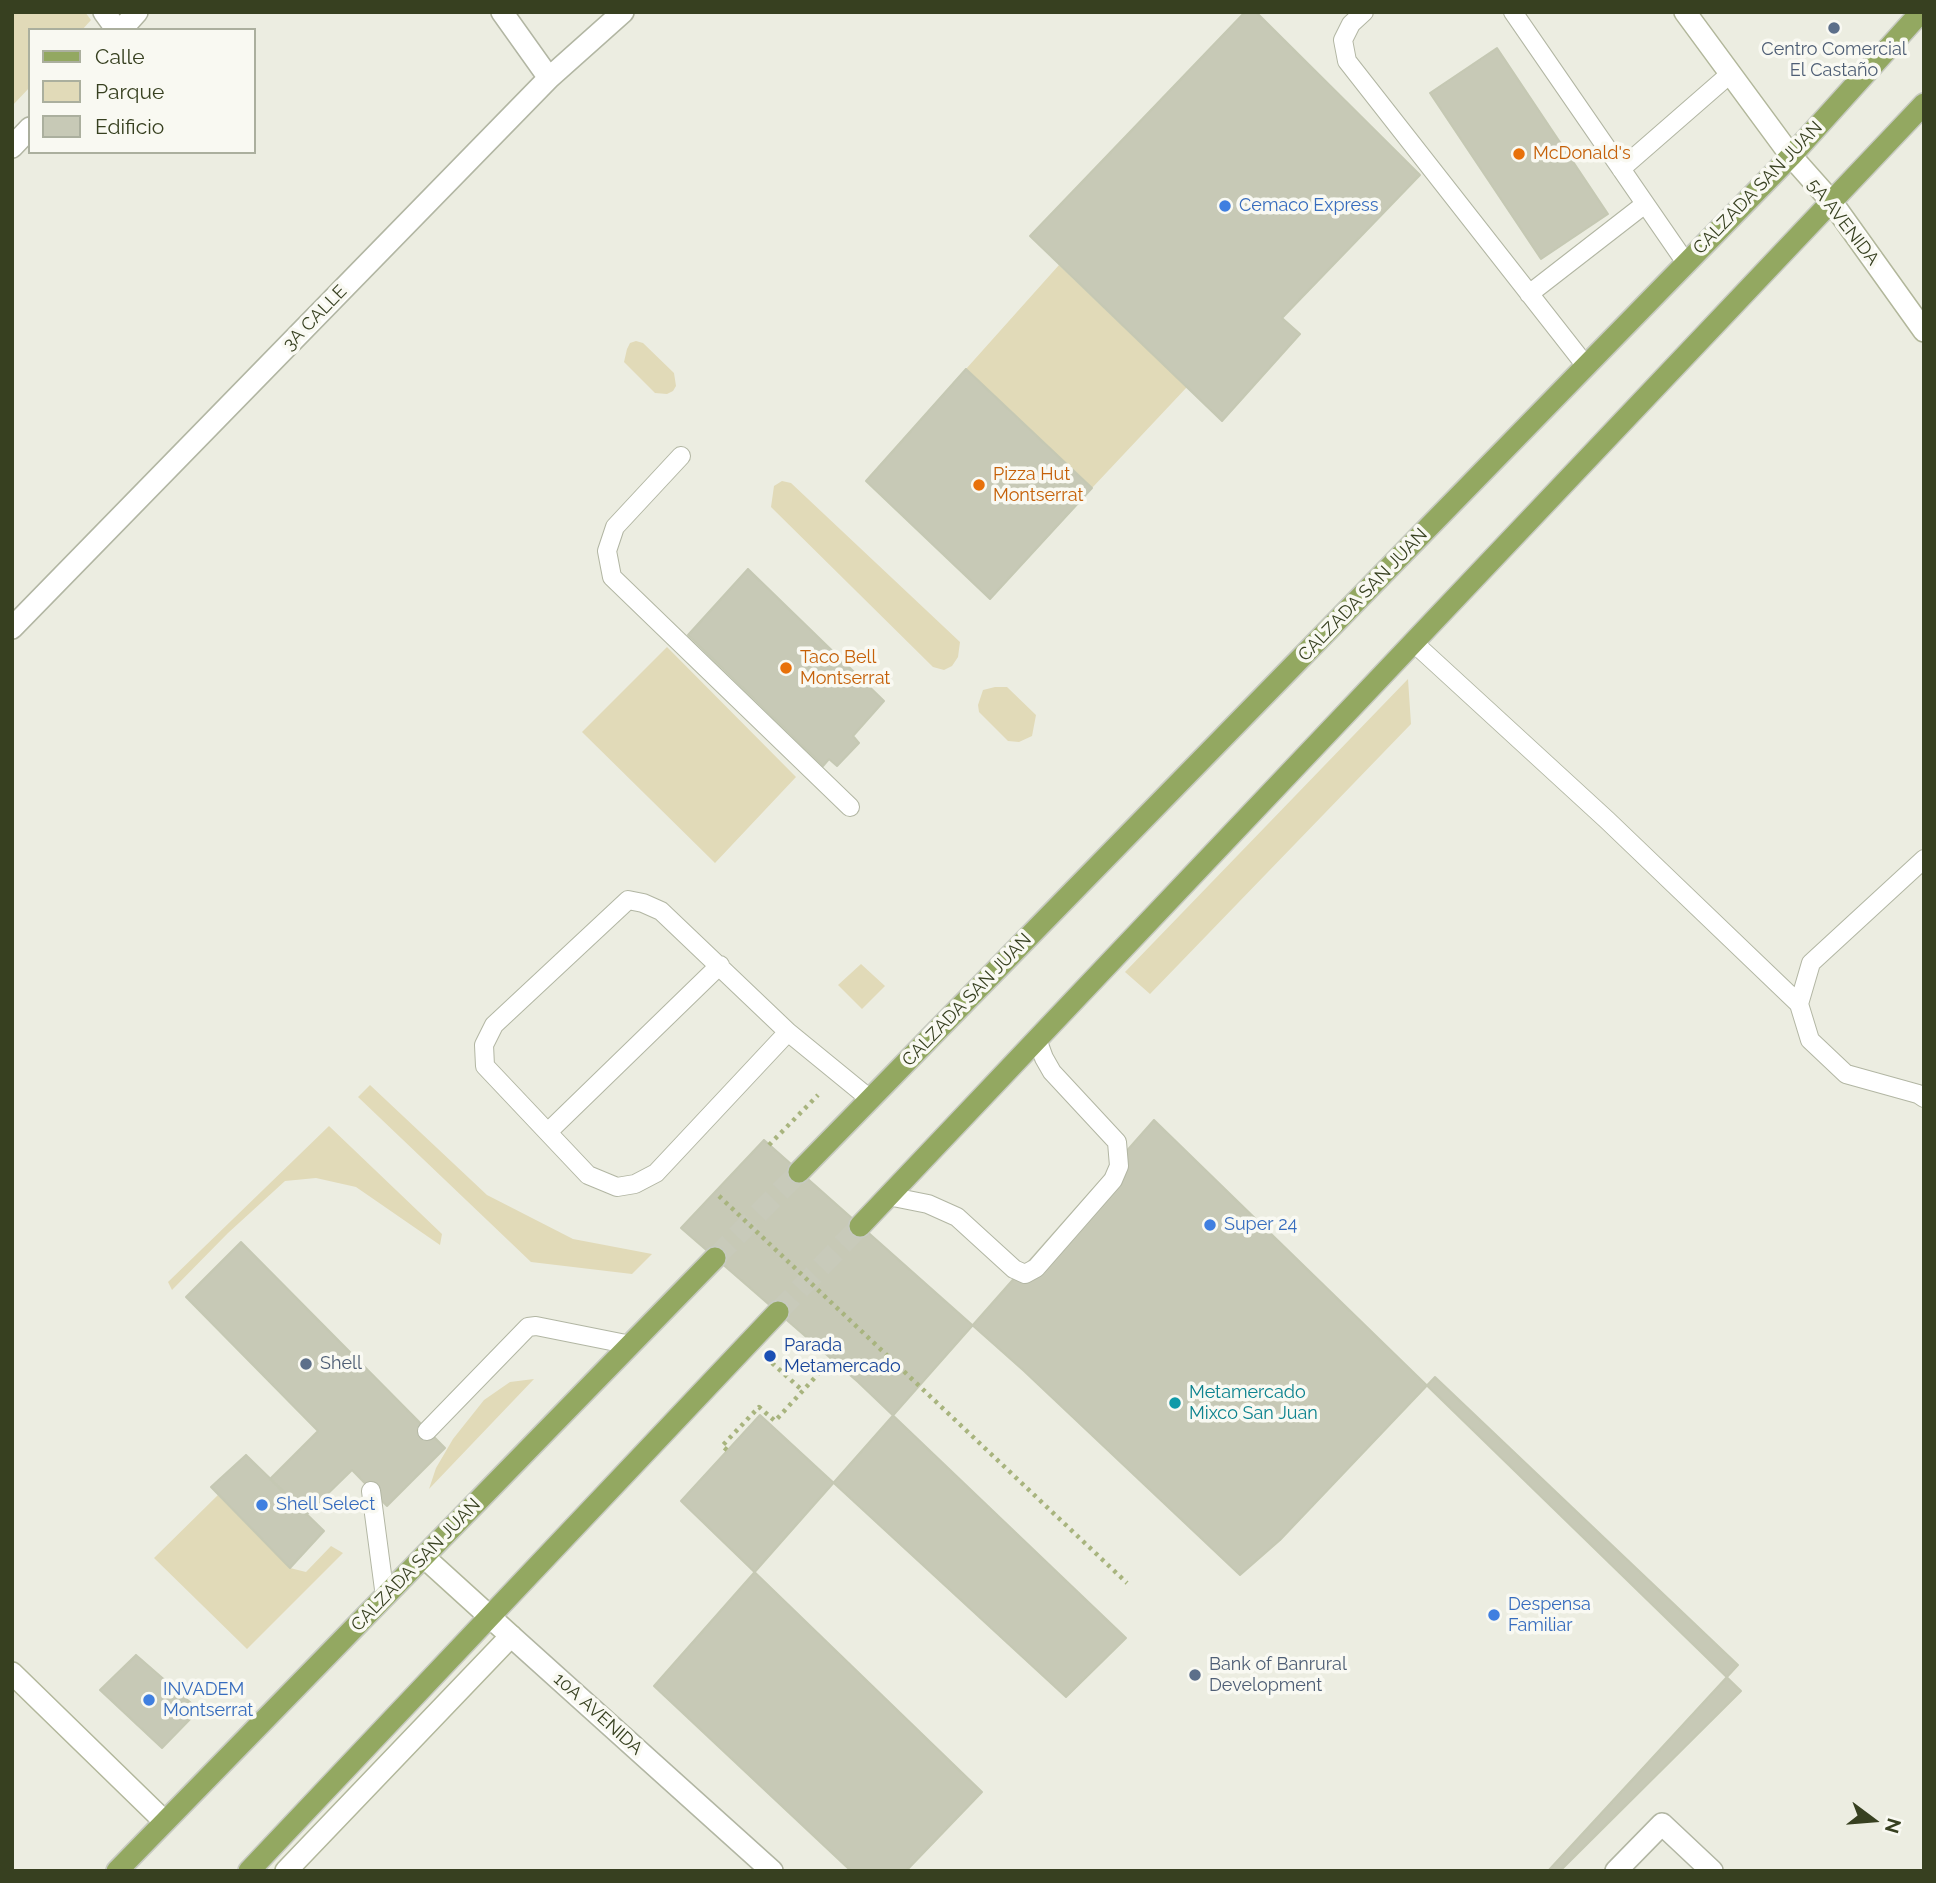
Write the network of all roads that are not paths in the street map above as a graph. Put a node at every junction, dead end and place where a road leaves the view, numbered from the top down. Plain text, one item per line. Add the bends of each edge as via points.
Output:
1 (104, 12) edge
2 (137, 12) edge
3 (502, 12) edge
4 (623, 12) edge
5 (1364, 12) edge
6 (1513, 12) edge
7 (1685, 12) edge
8 (1921, 12) edge
9 (117, 28) edge
10 (121, 28) edge
11 (1730, 74) junction
12 (549, 78) junction
13 (1924, 104) edge
14 (28, 130) edge
15 (12, 147) edge
16 (1791, 156) junction
17 (1621, 169) junction
18 (1831, 201) junction
19 (1645, 204) junction
20 (1686, 263) junction
21 (1529, 294) junction
22 (1924, 331) edge
23 (1586, 366) junction
24 (681, 456) dead end
25 (12, 628) edge
26 (1413, 642) junction
27 (850, 807) dead end
28 (1924, 859) edge
29 (720, 965) junction
30 (1799, 1004) junction
31 (788, 1032) junction
32 (1037, 1039) junction
33 (1924, 1098) edge
34 (870, 1099) junction
35 (548, 1132) junction
36 (799, 1172) tunnel mouth
37 (888, 1196) junction
38 (860, 1226) tunnel mouth
39 (715, 1258) tunnel mouth
40 (778, 1312) tunnel mouth
41 (631, 1345) junction
42 (427, 1431) dead end
43 (371, 1491) dead end
44 (424, 1558) junction
45 (385, 1597) junction
46 (490, 1617) junction
47 (511, 1636) junction
48 (12, 1673) edge
49 (164, 1821) junction
50 (117, 1871) edge
51 (249, 1871) edge
52 (286, 1871) edge
53 (772, 1871) edge
54 (1616, 1871) edge
55 (1712, 1871) edge

1 - 9 street
2 - 10 street
3 - 12 street
4 - 12 street, 3A CALLE
5 - 21 lane via 1343,40 1348,61
6 - 17 lane
7 - 11 street, 5A AVENIDA
8 - 16 main road, CALZADA SAN JUAN
11 - 16 street, 5A AVENIDA
11 - 17 lane
12 - 25 street, 3A CALLE
13 - 18 main road
14 - 15 street
16 - 18 street, 5A AVENIDA
16 - 20 main road, CALZADA SAN JUAN
17 - 19 lane
18 - 22 street, 5A AVENIDA
18 - 26 main road
19 - 20 lane
19 - 21 lane
20 - 23 main road, CALZADA SAN JUAN
21 - 23 lane
23 - 34 main road, CALZADA SAN JUAN
24 - 27 lane via 615,527 607,551 612,578
26 - 30 lane
26 - 32 main road
28 - 30 lane via 1811,963
29 - 31 lane
29 - 35 lane
29 - 35 lane via 661,911 628,900 494,1026 484,1045 485,1066
30 - 33 lane via 1810,1040 1846,1074
31 - 34 lane
31 - 35 lane via 656,1173 635,1184 617,1187 589,1175
32 - 37 main road
32 - 37 lane via 1052,1072 1117,1142 1119,1166 1113,1180 1036,1268 1025,1274 1014,1269 957,1217 928,1204
34 - 36 main road, CALZADA SAN JUAN
37 - 38 main road
39 - 41 main road, CALZADA SAN JUAN
40 - 46 main road
41 - 42 lane via 528,1327
41 - 44 main road, CALZADA SAN JUAN
43 - 45 lane
44 - 45 main road, CALZADA SAN JUAN
44 - 46 street, 10A AVENIDA
45 - 49 main road, CALZADA SAN JUAN
46 - 47 street, 10A AVENIDA
46 - 51 main road
47 - 52 street
47 - 53 street, 10A AVENIDA
48 - 49 street
49 - 50 main road, CALZADA SAN JUAN
54 - 55 street via 1662,1824

